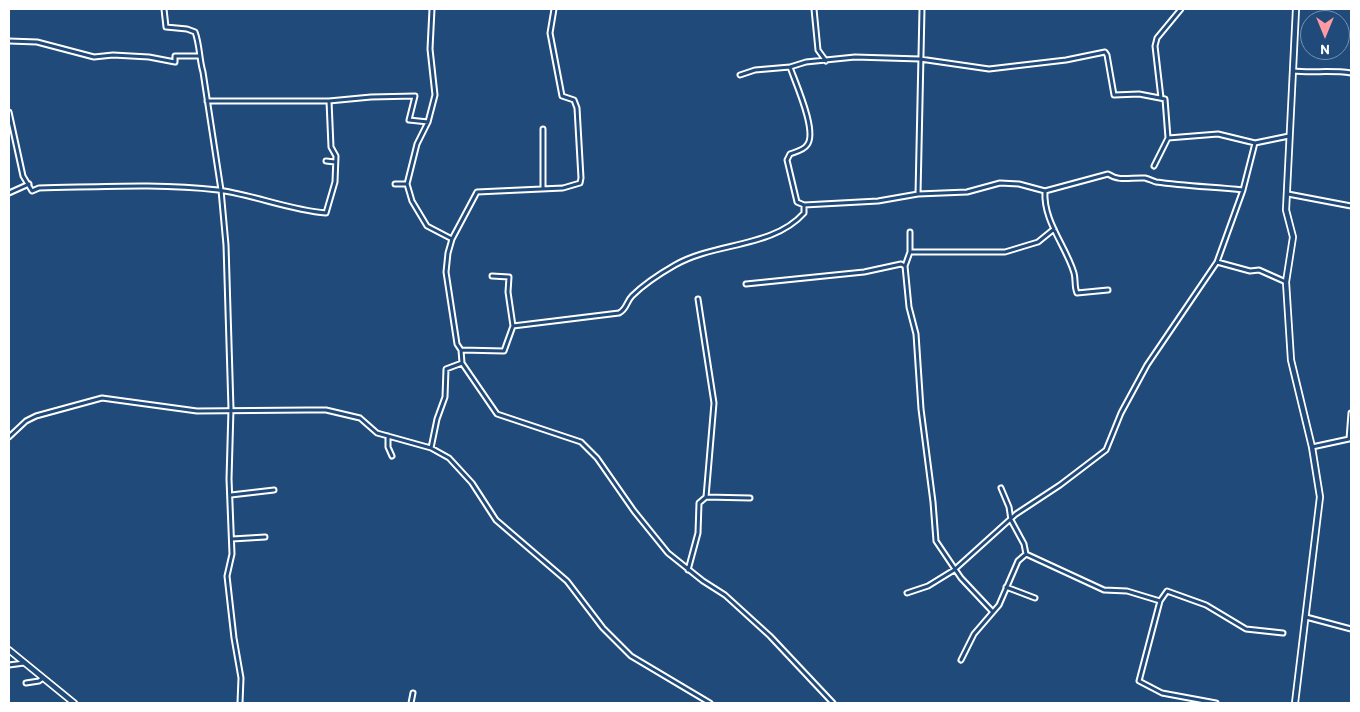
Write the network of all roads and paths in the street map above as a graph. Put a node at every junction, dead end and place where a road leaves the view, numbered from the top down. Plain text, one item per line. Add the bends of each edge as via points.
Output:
1 (164, 9) edge
2 (432, 9) edge
3 (554, 9) edge
4 (814, 9) edge
5 (922, 9) edge
6 (1182, 9) edge
7 (1296, 9) edge
8 (9, 41) edge
9 (198, 56) junction
10 (920, 59) junction
11 (826, 61) junction
12 (790, 67) junction
13 (1292, 71) junction
14 (1351, 73) edge
15 (740, 74) dead end
16 (1162, 98) junction
17 (207, 101) junction
18 (329, 101) junction
19 (9, 112) edge
20 (428, 122) junction
21 (543, 129) dead end
22 (1289, 136) junction
23 (1168, 138) junction
24 (1255, 144) junction
25 (326, 161) dead end
26 (336, 162) junction
27 (1154, 166) dead end
28 (29, 184) junction
29 (395, 184) dead end
30 (407, 184) junction
31 (543, 189) junction
32 (221, 190) junction
33 (1243, 190) junction
34 (1045, 191) junction
35 (9, 193) edge
36 (918, 194) junction
37 (1288, 194) junction
38 (804, 205) junction
39 (1351, 206) edge
40 (1054, 229) junction
41 (910, 232) dead end
42 (452, 239) junction
43 (910, 252) junction
44 (1217, 262) junction
45 (905, 266) junction
46 (492, 276) dead end
47 (1286, 282) junction
48 (746, 284) dead end
49 (1108, 290) dead end
50 (698, 299) dead end
51 (512, 326) junction
52 (461, 350) junction
53 (462, 363) junction
54 (231, 409) junction
55 (1351, 413) edge
56 (388, 436) junction
57 (9, 437) edge
58 (1312, 447) junction
59 (431, 448) junction
60 (392, 456) dead end
61 (1001, 488) dead end
62 (274, 490) dead end
63 (231, 495) junction
64 (706, 496) junction
65 (750, 498) dead end
66 (1011, 520) junction
67 (265, 537) dead end
68 (232, 540) junction
69 (1026, 554) junction
70 (688, 570) junction
71 (954, 570) junction
72 (1006, 587) junction
73 (907, 594) dead end
74 (1035, 598) dead end
75 (1160, 601) junction
76 (992, 611) junction
77 (1306, 617) junction
78 (1351, 629) edge
79 (1283, 633) dead end
80 (9, 650) edge
81 (961, 660) dead end
82 (24, 663) junction
83 (9, 665) edge
84 (43, 678) junction
85 (26, 682) dead end
86 (413, 693) dead end
87 (74, 703) edge
88 (240, 703) edge
89 (411, 703) edge
90 (710, 703) edge
91 (833, 703) edge
92 (1216, 703) edge
93 (1295, 703) edge

1 - 9 street via 166,27 196,32
2 - 20 street via 430,49 435,95
3 - 31 street via 550,33 562,96 574,100 577,108 582,178 580,183 563,188
4 - 11 street via 818,50
5 - 10 street
6 - 16 street via 1155,46
7 - 13 street
8 - 9 street via 37,42 94,57 149,57 174,62 175,56
9 - 17 street
10 - 11 street via 855,57
10 - 16 street via 989,69 1105,52 1114,95 1139,94
10 - 36 street
11 - 12 street
12 - 15 street
12 - 38 street via 806,108 810,141 806,147 790,154 788,160 797,202
13 - 14 street
13 - 22 street
16 - 23 street via 1165,99
17 - 18 street
17 - 32 street
18 - 20 street via 414,96 410,120
18 - 26 street via 331,147
19 - 28 street via 23,176
20 - 30 street via 417,144
21 - 31 street
22 - 24 street
22 - 37 street
23 - 24 street via 1218,134
23 - 27 street
24 - 33 street
25 - 26 street
26 - 32 street via 335,182 326,213 301,211
28 - 32 street via 32,192 40,188 135,185
28 - 35 street
29 - 30 street
30 - 42 street via 427,226
31 - 42 street via 477,192
32 - 54 street
33 - 34 street via 1154,182 1147,178 1116,179 1108,174
33 - 44 street
34 - 36 street via 1000,183 967,192
34 - 40 street
36 - 38 street via 878,201
37 - 39 street
37 - 47 street via 1286,210 1293,237
38 - 51 street via 804,213 794,225 675,265 646,283 619,314
40 - 43 street via 1038,242 1005,252
40 - 49 street via 1075,276 1077,293
41 - 43 street
42 - 52 street via 446,272 457,344
43 - 45 street
44 - 47 street via 1250,271 1259,270
44 - 66 street via 1147,365 1121,413 1106,450
45 - 48 street
45 - 71 street via 909,307 916,334 936,541
46 - 51 street via 509,277
47 - 58 street via 1291,360
50 - 64 street via 714,402
51 - 52 street via 504,351
52 - 53 street
53 - 59 street via 446,369 445,397 436,419
53 - 70 street via 498,414 581,442 597,458 668,553
54 - 56 street via 326,410 360,418 377,433
54 - 57 street via 197,411 102,398 36,416
54 - 63 street
55 - 58 street via 1349,439
56 - 59 street
56 - 60 street
58 - 77 street via 1320,497
59 - 90 street via 449,458 467,476 496,520 566,581 603,628 631,656
61 - 66 street
62 - 63 street
63 - 68 street
64 - 65 street
64 - 70 street via 699,503 698,533
66 - 69 street
66 - 71 street
67 - 68 street
68 - 88 street via 226,576 242,678
69 - 72 street via 1018,561
69 - 75 street via 1104,590 1127,591
70 - 91 street via 725,595 770,636
71 - 73 street
71 - 76 street
72 - 74 street
72 - 76 street via 999,605
75 - 79 street via 1167,592 1175,593 1206,605 1246,628
75 - 92 street via 1139,681 1162,693
76 - 81 street via 974,634
77 - 78 street
77 - 93 street
80 - 82 street
82 - 83 street
82 - 84 street
84 - 85 street
84 - 87 street
86 - 89 street

